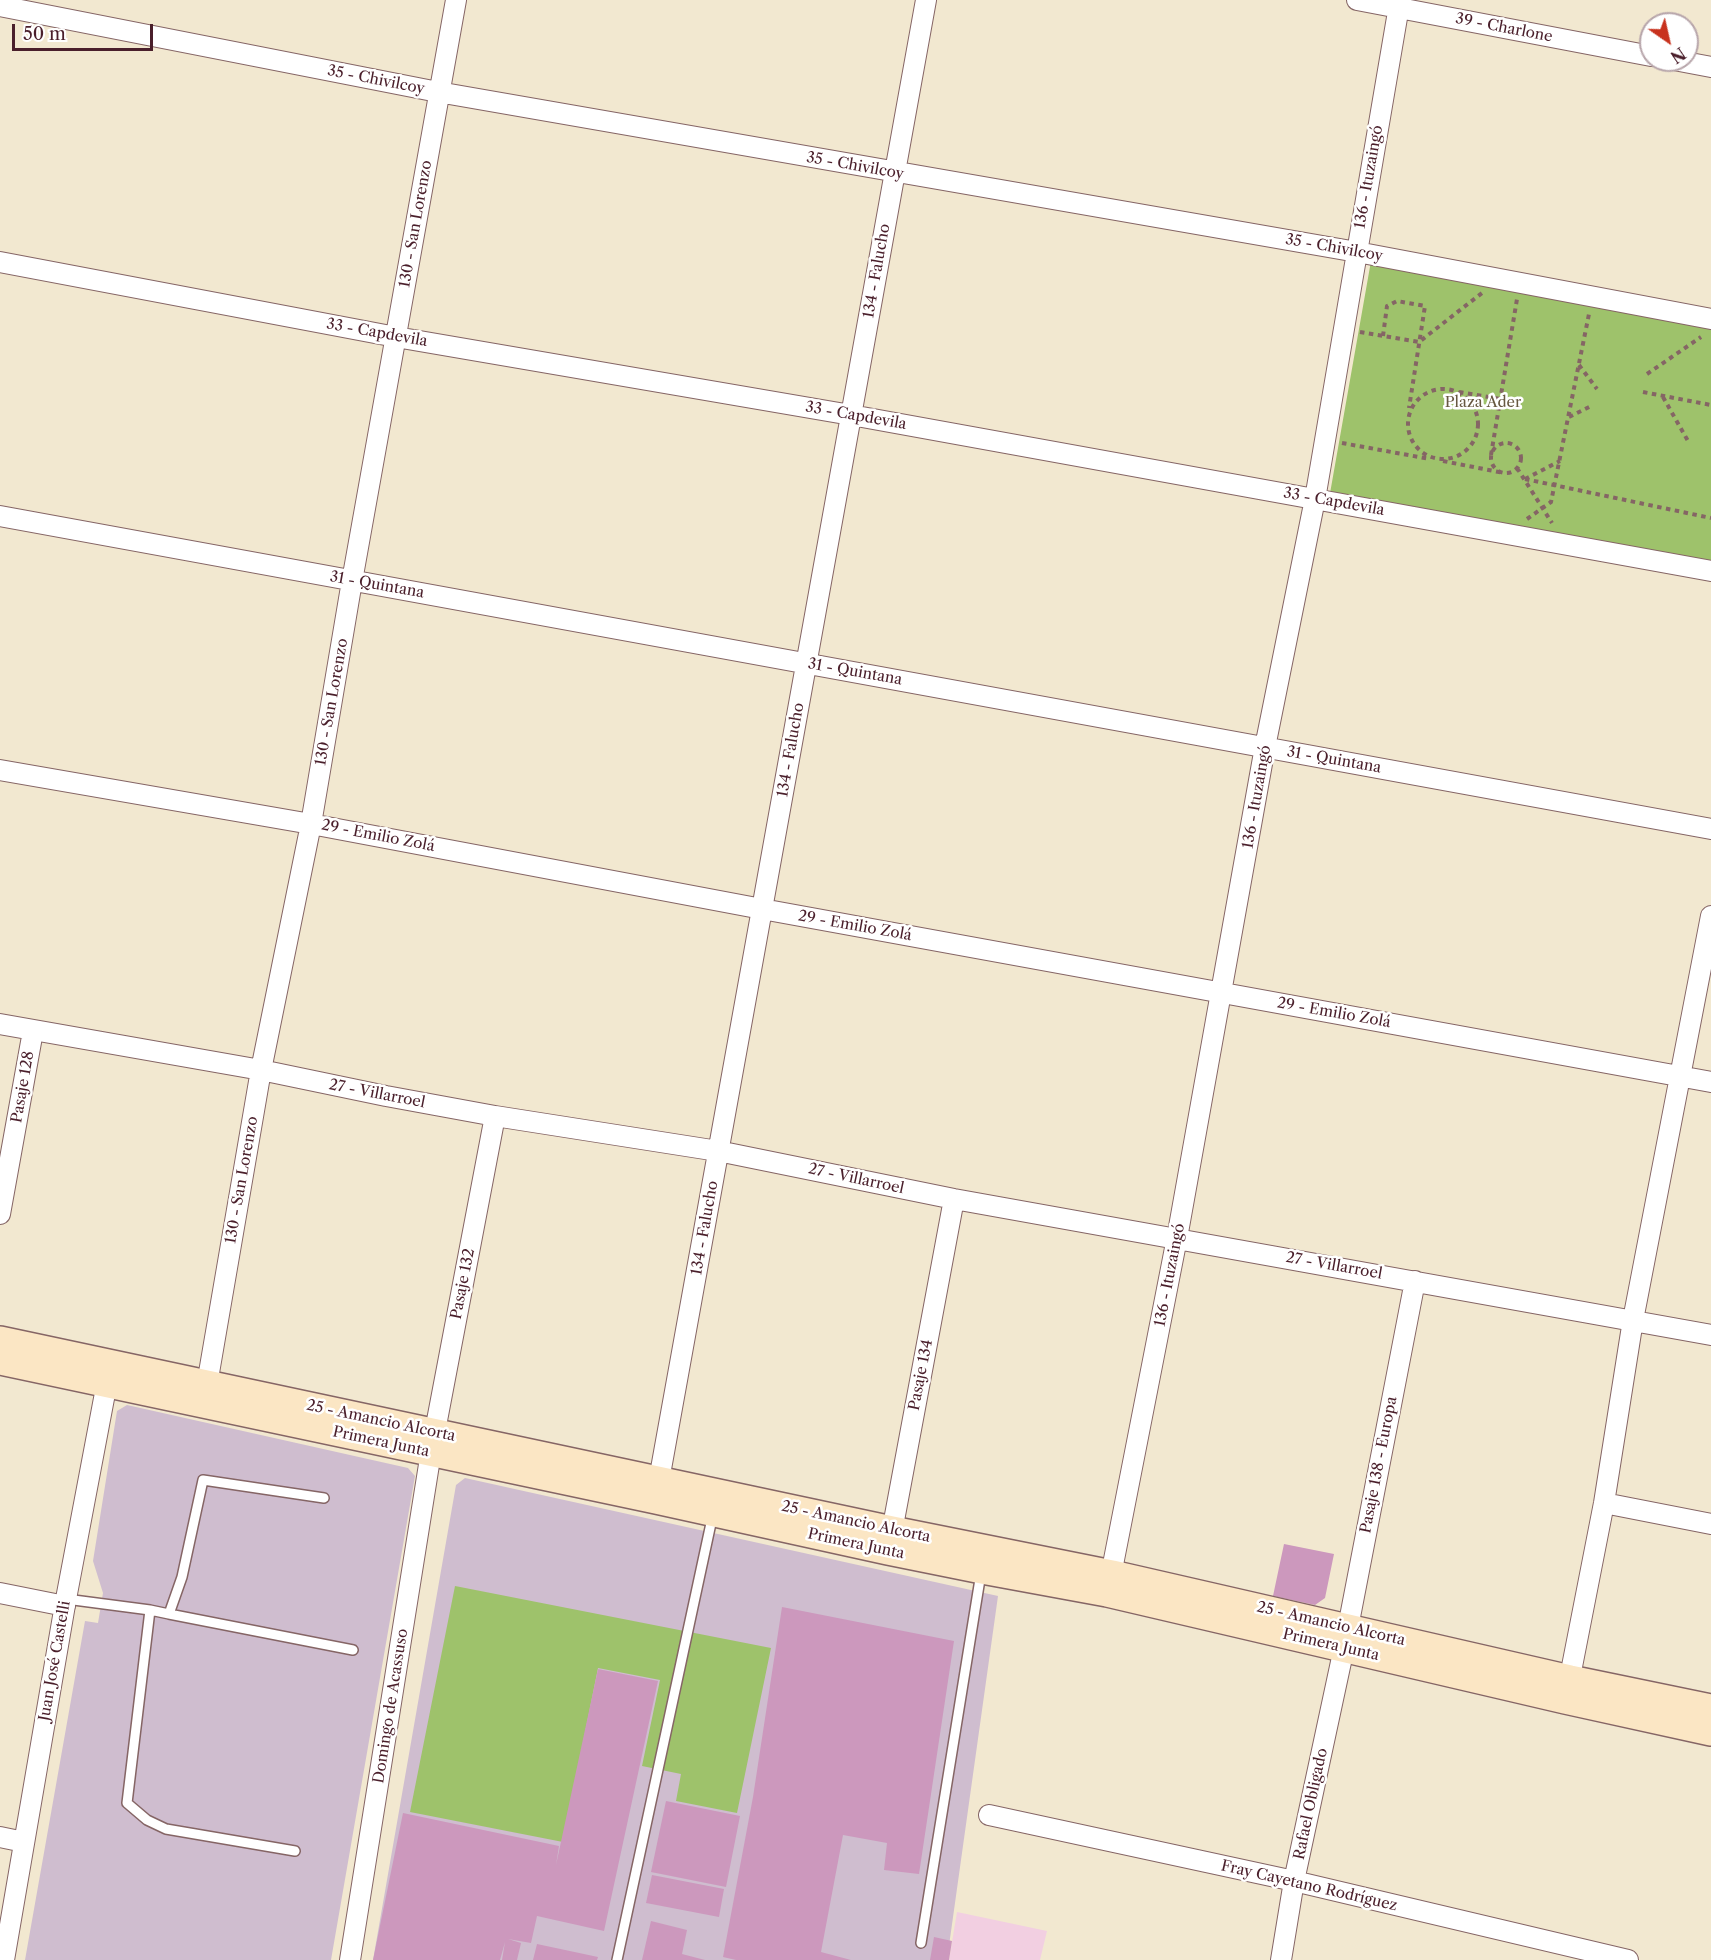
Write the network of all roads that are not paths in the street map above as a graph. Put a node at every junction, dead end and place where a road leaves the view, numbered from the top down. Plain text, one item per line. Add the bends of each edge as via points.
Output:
1 (456, 0) edge
2 (926, 0) edge
3 (1357, 0) edge
4 (1400, 4) edge
5 (0, 6) edge
6 (1639, 54) edge
7 (438, 92) junction
8 (894, 173) junction
9 (1357, 252) junction
10 (0, 262) edge
11 (1706, 327) edge
12 (396, 337) junction
13 (851, 415) junction
14 (1315, 499) junction
15 (0, 516) edge
16 (1711, 571) edge
17 (352, 581) junction
18 (806, 663) junction
19 (1265, 747) junction
20 (0, 770) edge
21 (312, 824) junction
22 (1711, 829) edge
23 (762, 909) junction
24 (1711, 916) edge
25 (1222, 993) junction
26 (0, 1024) edge
27 (33, 1030) junction
28 (261, 1070) junction
29 (1681, 1077) junction
30 (1711, 1082) edge
31 (495, 1116) junction
32 (718, 1151) junction
33 (954, 1199) junction
34 (0, 1214) edge
35 (1177, 1239) junction
36 (1414, 1281) junction
37 (1634, 1320) junction
38 (1711, 1335) edge
39 (0, 1340) edge
40 (0, 1361) edge
41 (108, 1374) junction
42 (206, 1394) junction
43 (433, 1442) junction
44 (658, 1490) junction
45 (324, 1498) dead end
46 (1604, 1503) junction
47 (714, 1513) junction
48 (1711, 1524) edge
49 (890, 1540) junction
50 (982, 1570) junction
51 (1110, 1584) junction
52 (0, 1593) edge
53 (66, 1602) junction
54 (150, 1610) junction
55 (169, 1614) junction
56 (1346, 1638) junction
57 (353, 1650) dead end
58 (1568, 1689) junction
59 (1711, 1708) edge
60 (1711, 1732) edge
61 (989, 1815) dead end
62 (0, 1837) edge
63 (24, 1842) junction
64 (295, 1851) dead end
65 (1294, 1881) junction
66 (921, 1943) dead end
67 (4, 1960) edge
68 (350, 1960) edge
69 (617, 1960) edge
70 (1281, 1960) edge
71 (1628, 1960) edge

1 - 7 street, 130 - San Lorenzo
2 - 8 street, 134 - Falucho
3 - 4 street, 39 - Charlone
4 - 6 street, 39 - Charlone
4 - 9 street, 136 - Ituzaingó
5 - 7 street, 35 - Chivilcoy
7 - 8 street, 35 - Chivilcoy
7 - 12 street, 130 - San Lorenzo
8 - 9 street, 35 - Chivilcoy
8 - 13 street, 134 - Falucho
9 - 11 street, 35 - Chivilcoy
9 - 14 street, 136 - Ituzaingó
10 - 12 street, 33 - Capdevila
12 - 13 street, 33 - Capdevila
12 - 17 street, 130 - San Lorenzo
13 - 14 street, 33 - Capdevila
13 - 18 street, 134 - Falucho
14 - 16 street, 33 - Capdevila
14 - 19 street, 136 - Ituzaingó
15 - 17 street, 31 - Quintana
17 - 18 street, 31 - Quintana
17 - 21 street, 130 - San Lorenzo
18 - 19 street, 31 - Quintana
18 - 23 street, 134 - Falucho
19 - 22 street, 31 - Quintana
19 - 25 street, 136 - Ituzaingó
20 - 21 street, 29 - Emilio Zolá
21 - 23 street, 29 - Emilio Zolá
21 - 28 street, 130 - San Lorenzo
23 - 25 street, 29 - Emilio Zolá
23 - 32 street, 134 - Falucho
24 - 29 street
25 - 29 street, 29 - Emilio Zolá
25 - 35 street, 136 - Ituzaingó
26 - 27 street, 27 - Villarroel
27 - 28 street, 27 - Villarroel
27 - 34 street, Pasaje 128
28 - 31 street, 27 - Villarroel
28 - 42 street, 130 - San Lorenzo
29 - 30 street, 29 - Emilio Zolá
29 - 37 street
31 - 32 street, 27 - Villarroel
31 - 43 street, Pasaje 132
32 - 33 street, 27 - Villarroel
32 - 44 street, 134 - Falucho
33 - 35 street, 27 - Villarroel
33 - 49 street, Pasaje 134
35 - 36 street, 27 - Villarroel
35 - 51 street, 136 - Ituzaingó
36 - 37 street, 27 - Villarroel
36 - 56 street, Pasaje 138 - Europa
37 - 38 street, 27 - Villarroel
37 - 46 street
39 - 41 main road
40 - 41 main road, Primera Junta
41 - 42 main road, Primera Junta
41 - 53 street, Juan José Castelli
42 - 43 main road, Primera Junta
43 - 44 main road, Primera Junta
43 - 68 street, Domingo de Acassuso
44 - 47 main road, Primera Junta
44 - 49 main road, 25 - Amancio Alcorta
45 - 55 lane via 203,1480 182,1577
46 - 48 street
46 - 58 street
47 - 49 main road, Primera Junta
47 - 69 lane
49 - 50 main road, Primera Junta
49 - 51 main road, 25 - Amancio Alcorta
50 - 51 main road, Primera Junta
50 - 66 lane
51 - 56 main road, 25 - Amancio Alcorta
52 - 53 street
53 - 54 lane
53 - 63 street, Juan José Castelli
54 - 55 lane
54 - 64 lane via 127,1803 147,1820 166,1828
55 - 57 lane
56 - 58 main road, 25 - Amancio Alcorta
56 - 65 street, Rafael Obligado
58 - 59 main road, 25 - Amancio Alcorta
58 - 60 main road
61 - 65 street, Fray Cayetano Rodríguez
62 - 63 street
63 - 67 street, Juan José Castelli
65 - 70 street, Rafael Obligado
65 - 71 street, Fray Cayetano Rodríguez

